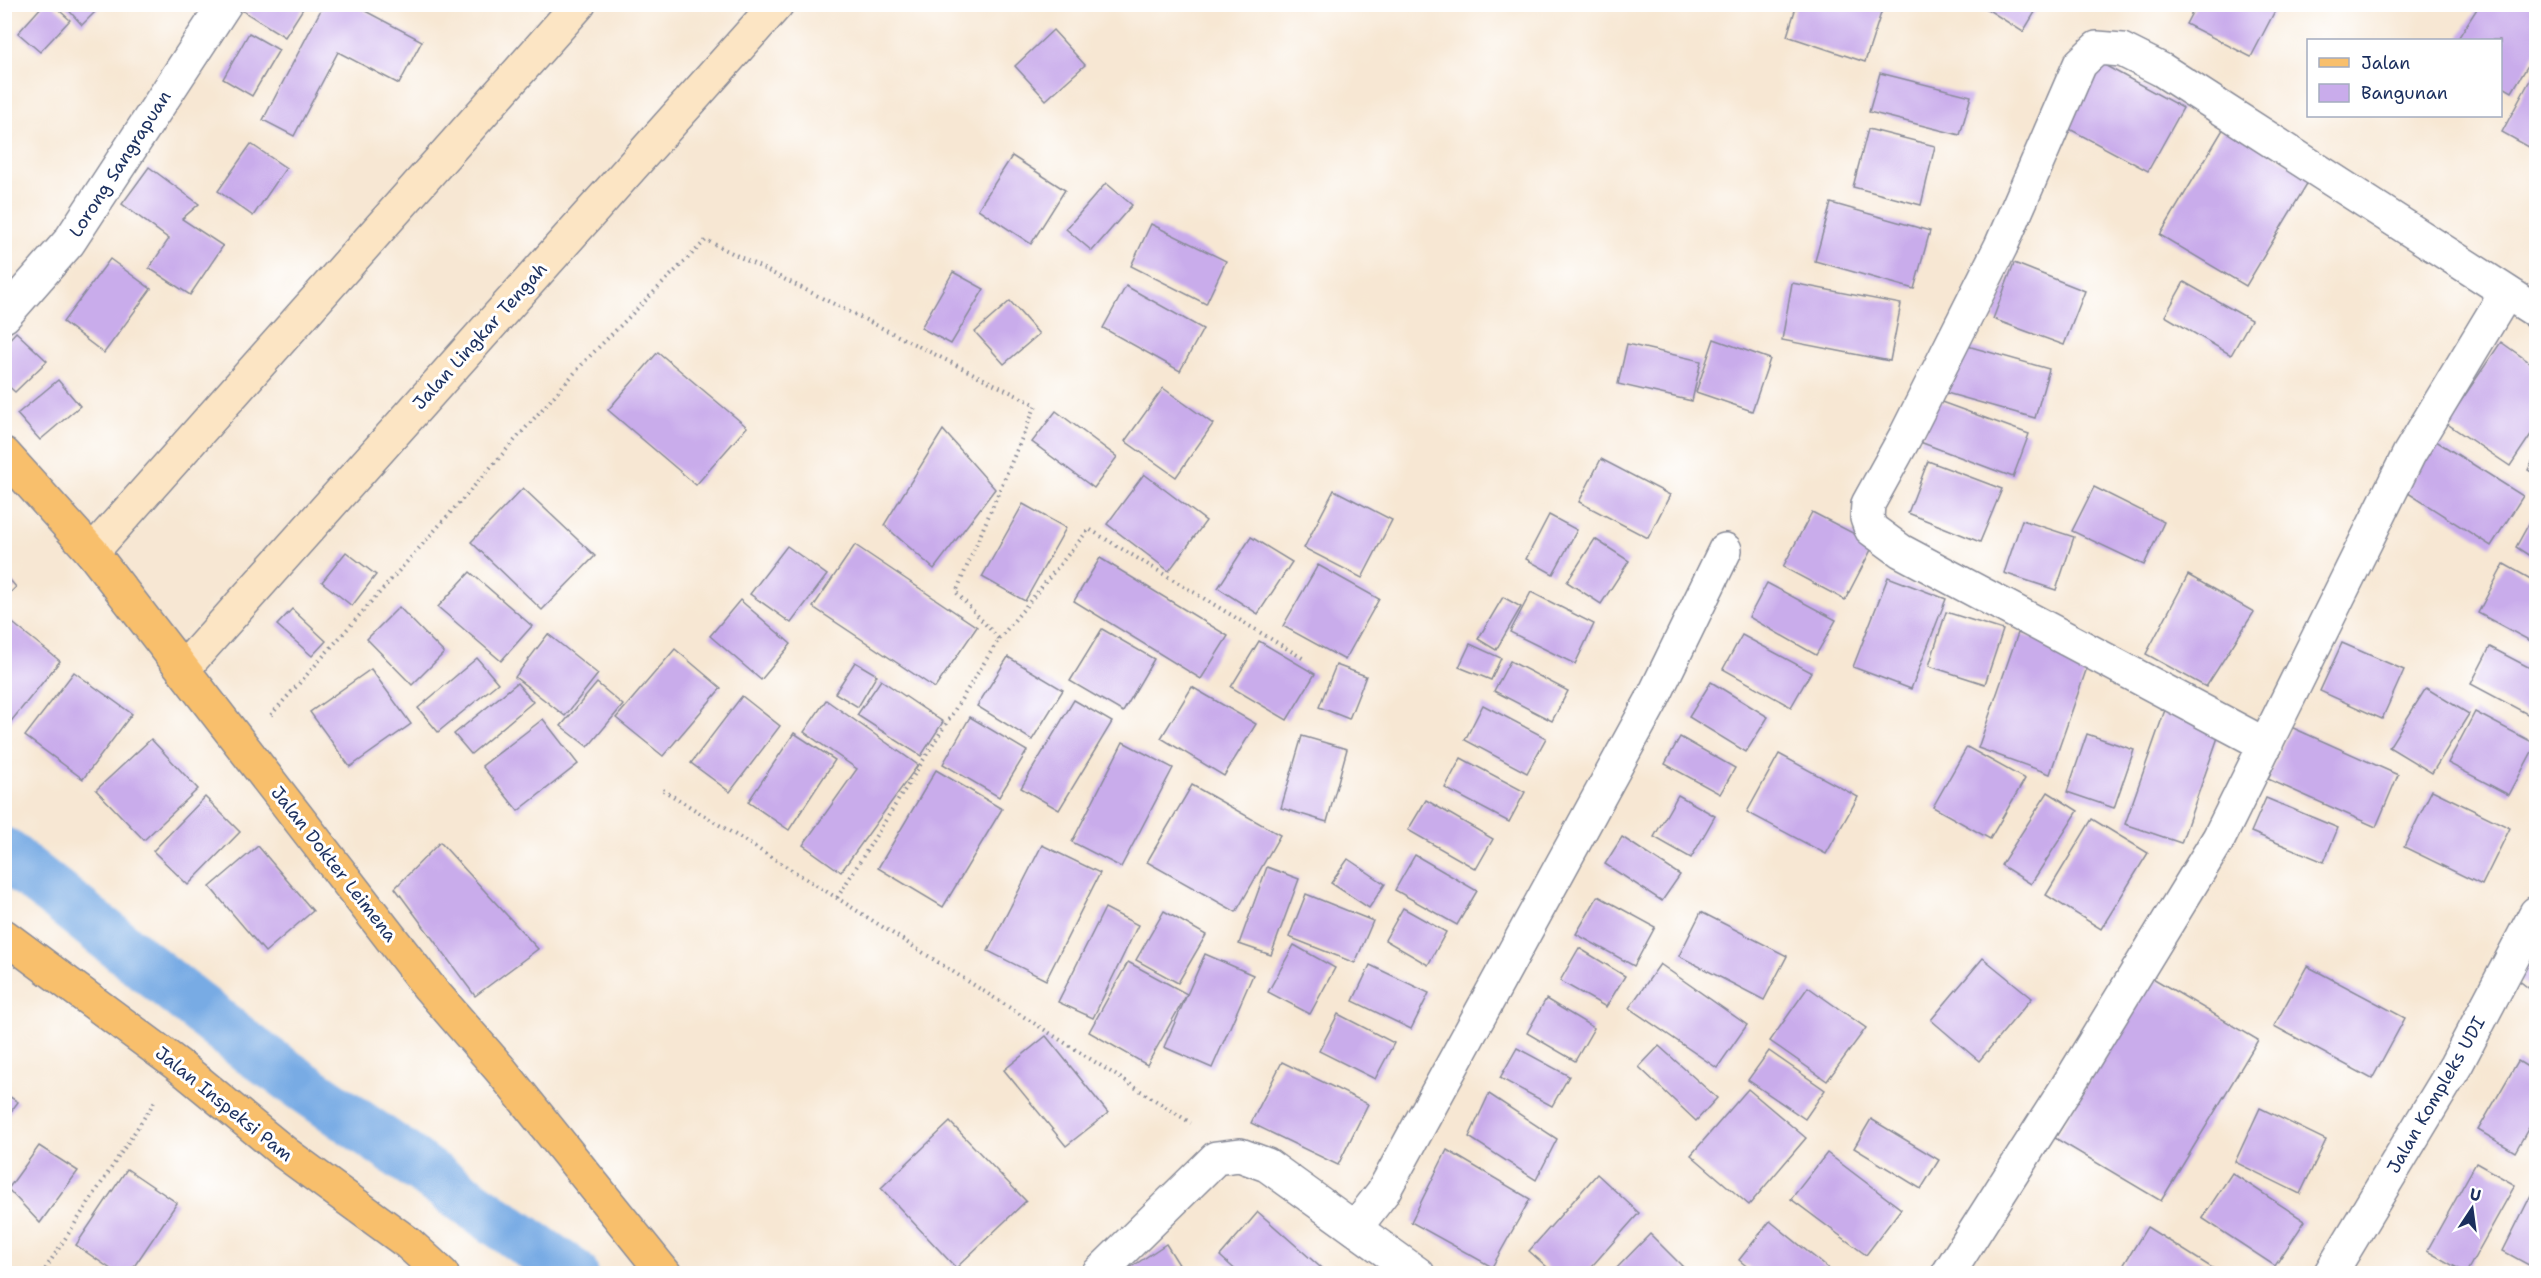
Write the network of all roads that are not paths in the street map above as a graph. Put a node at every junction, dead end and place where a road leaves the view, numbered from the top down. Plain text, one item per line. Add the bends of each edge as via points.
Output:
1 (225, 4) edge
2 (579, 4) edge
3 (777, 4) edge
4 (2506, 293) junction
5 (2536, 311) edge
6 (4, 316) edge
7 (4, 454) edge
8 (1725, 550) dead end
9 (92, 552) junction
10 (184, 668) junction
11 (2266, 745) junction
12 (2536, 913) edge
13 (4, 936) edge
14 (1355, 1228) junction
15 (442, 1274) edge
16 (664, 1274) edge
17 (1098, 1274) edge
18 (1418, 1274) edge
19 (1948, 1274) edge
20 (2330, 1274) edge

1 - 6 street, Lorong Sangrapuan via 69,242
2 - 9 main road
3 - 10 main road, Jalan Lingkar Tengah
4 - 5 street
4 - 11 street via 2409,454
4 - 11 street via 2162,69 2122,50 2097,48 2080,64 2001,246 1868,504 1867,518 1871,529 1901,550
7 - 9 main road, Jalan Dokter Leimena
8 - 14 street via 1646,711 1383,1192
9 - 10 main road, Jalan Dokter Leimena
10 - 16 main road, Jalan Dokter Leimena via 428,986 500,1069
11 - 19 street via 2219,838
12 - 20 street, Jalan Kompleks UDI via 2456,1065
13 - 15 main road, Jalan Inspeksi Pam via 178,1065 285,1153 408,1243
14 - 17 street via 1267,1165 1240,1155 1216,1158
14 - 18 street

